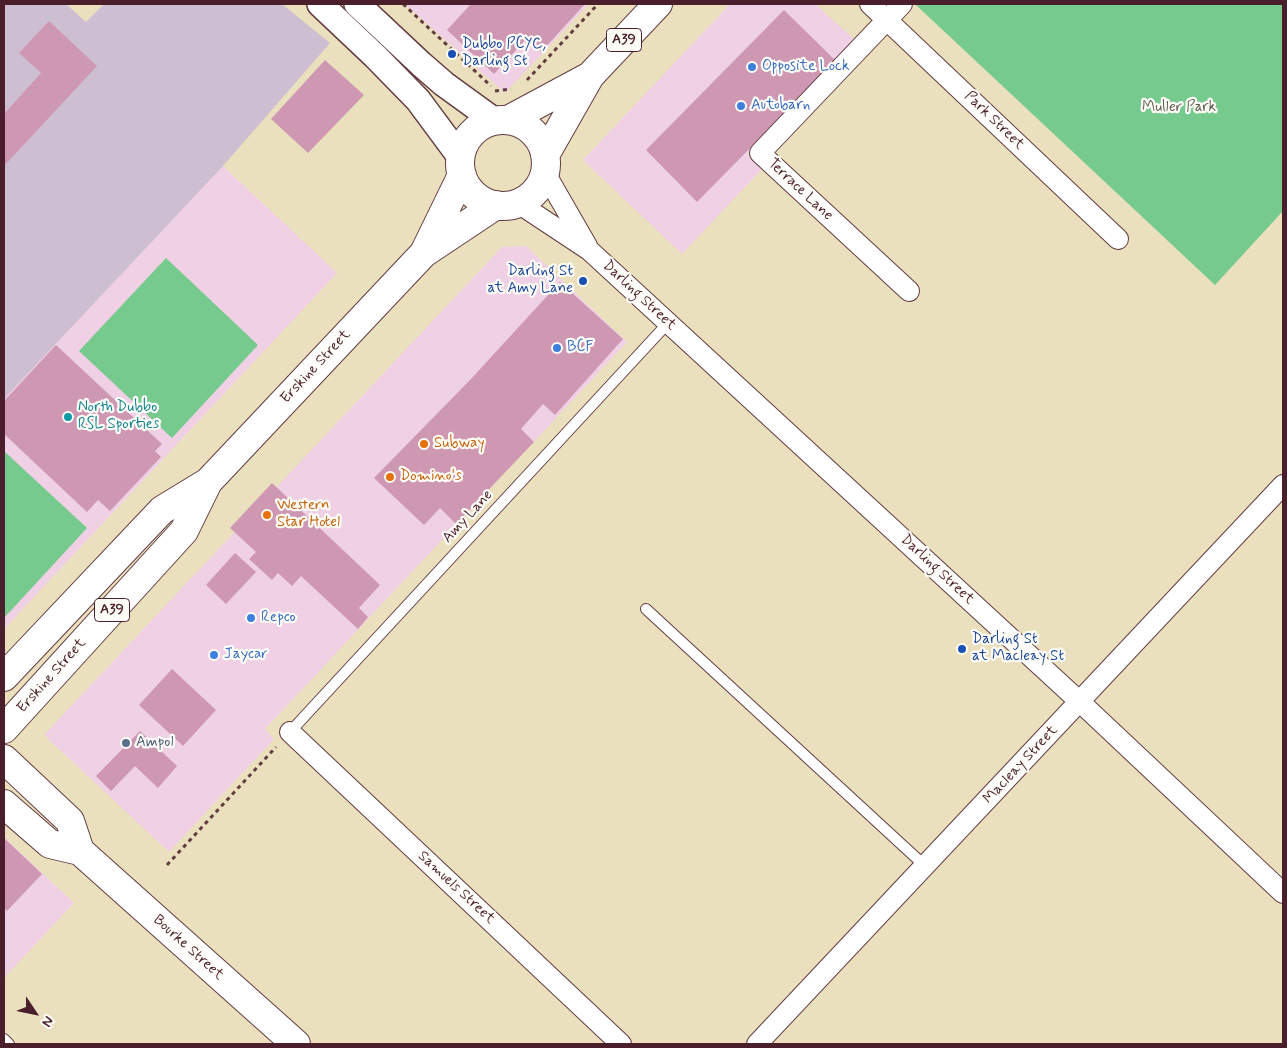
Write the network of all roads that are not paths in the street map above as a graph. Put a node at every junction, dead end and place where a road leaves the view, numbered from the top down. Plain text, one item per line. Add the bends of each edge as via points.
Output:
1 (320, 4) edge
2 (357, 4) edge
3 (658, 4) edge
4 (870, 4) edge
5 (902, 4) edge
6 (887, 20) junction
7 (590, 76) junction
8 (502, 121) junction
9 (545, 164) junction
10 (461, 166) junction
11 (507, 204) junction
12 (1118, 239) dead end
13 (589, 250) junction
14 (424, 253) junction
15 (909, 291) dead end
16 (668, 323) junction
17 (208, 482) junction
18 (1283, 485) edge
19 (646, 609) dead end
20 (4, 677) edge
21 (1080, 702) junction
22 (4, 729) edge
23 (290, 732) joint
24 (4, 759) edge
25 (4, 804) edge
26 (80, 851) junction
27 (925, 866) junction
28 (1283, 893) edge
29 (4, 1039) edge
30 (9, 1044) edge
31 (296, 1044) edge
32 (622, 1044) edge
33 (757, 1044) edge

1 - 10 street via 418,100
2 - 8 street via 444,84
3 - 7 highway, A39
4 - 6 street, Park Street
5 - 6 street
6 - 12 street, Park Street
6 - 15 street, Terrace Lane via 760,152
7 - 8 highway, A39
7 - 9 highway, A39
8 - 9 highway via 521,124 532,132 541,142
8 - 10 highway, A39 via 482,126 472,134 464,145
9 - 11 highway, A39 via 539,186 530,196
9 - 13 street, Darling Street
10 - 11 highway via 467,186 475,195 485,202
10 - 14 highway, Erskine Street / A39
11 - 13 street, Darling Street
11 - 14 highway, Erskine Street / A39
13 - 16 street, Darling Street
14 - 17 highway, Erskine Street / A39
16 - 21 street, Darling Street
16 - 23 lane, Amy Lane
17 - 20 highway, Erskine Street / A39 via 162,510
17 - 22 highway, Erskine Street / A39 via 184,531
18 - 21 street, Macleay Street
19 - 27 lane
21 - 27 street, Macleay Street
21 - 28 street, Darling Street
23 - 32 street, Samuels Street
24 - 26 highway, Bourke Street via 70,821
25 - 26 highway, Bourke Street via 50,844
26 - 31 highway, Bourke Street
27 - 33 street, Macleay Street
29 - 30 lane

